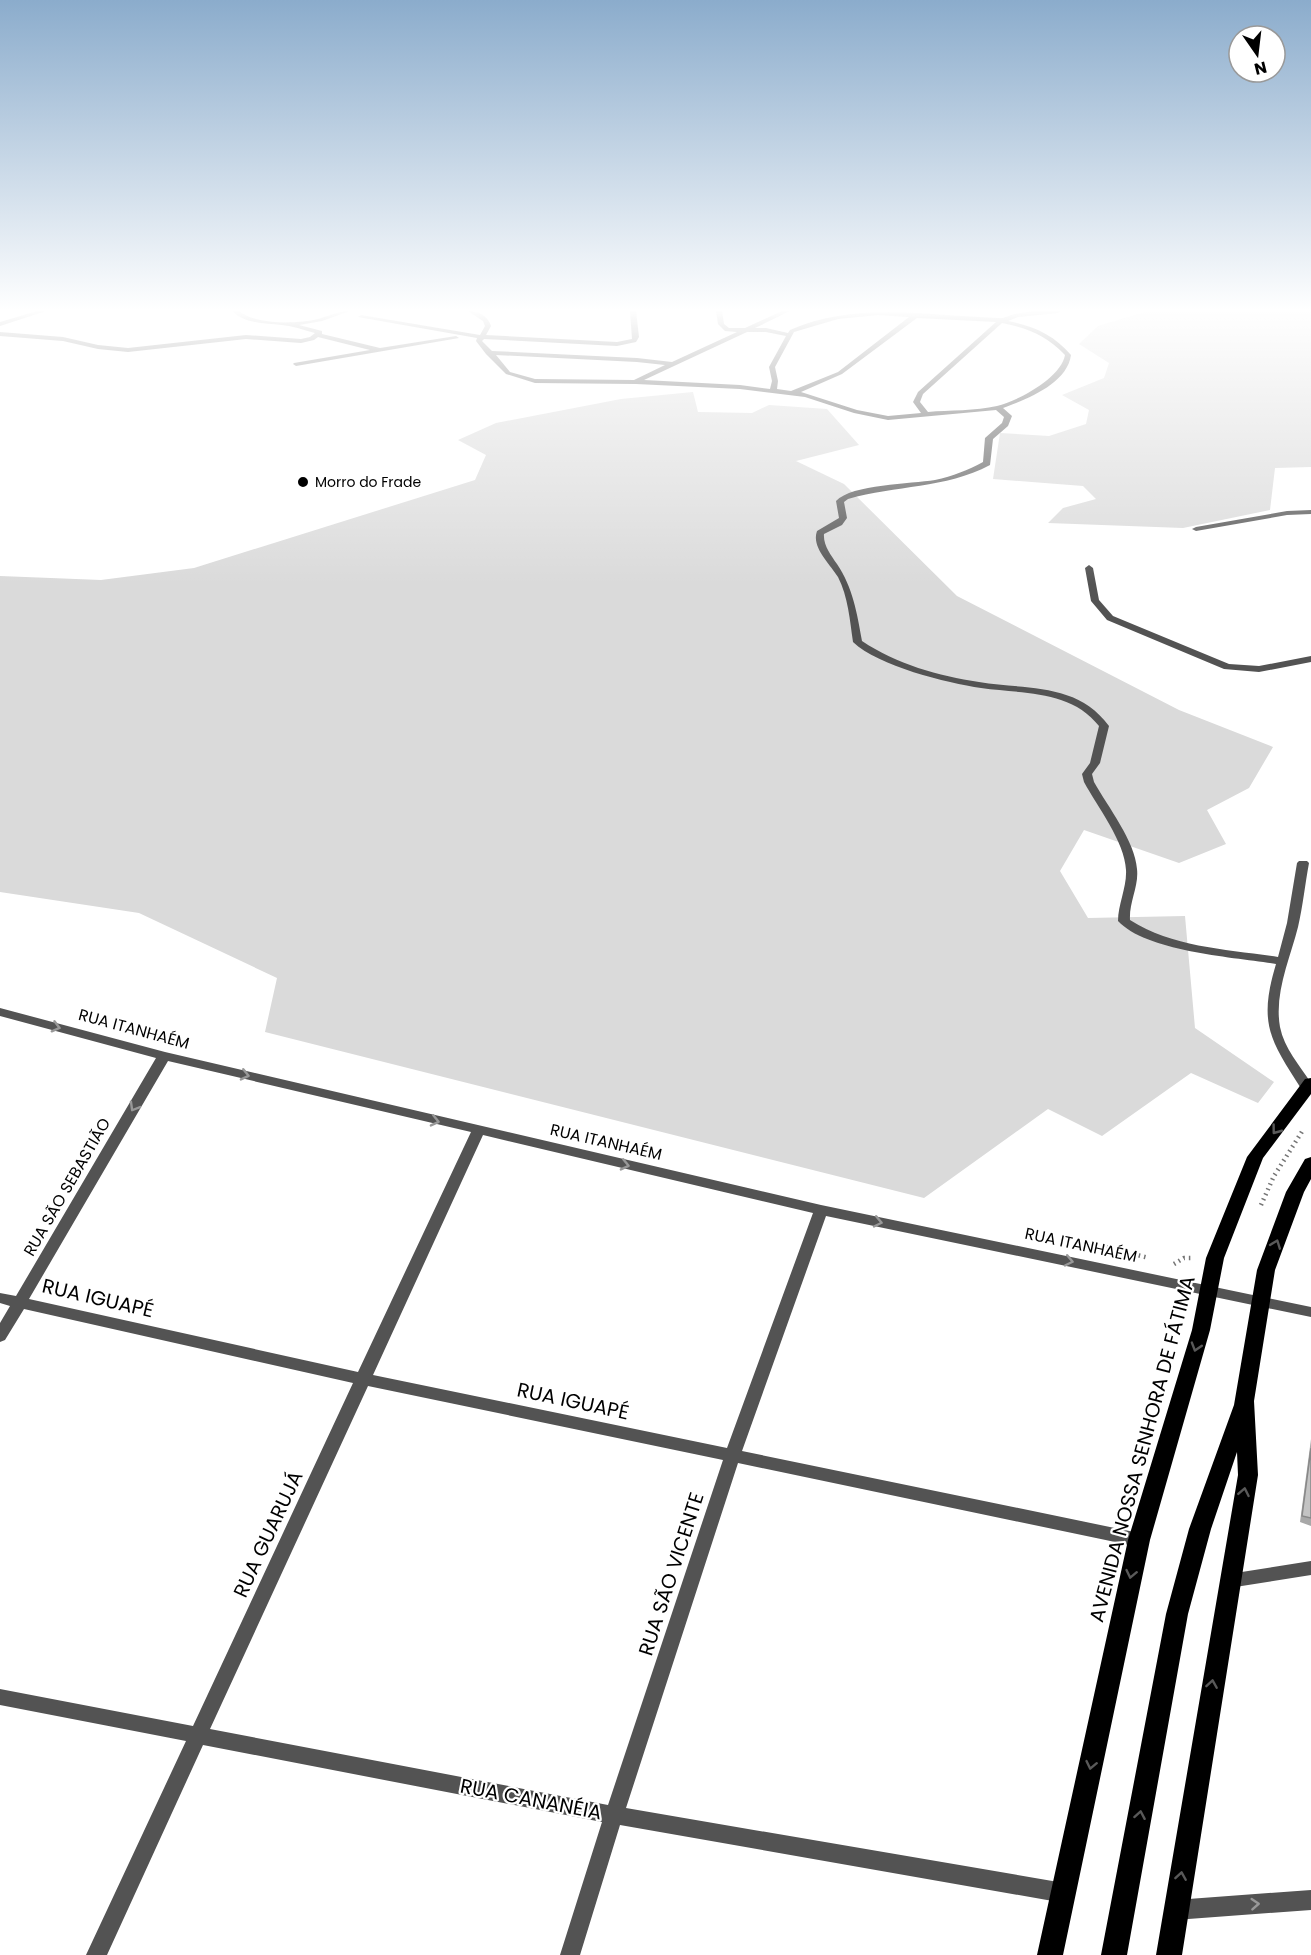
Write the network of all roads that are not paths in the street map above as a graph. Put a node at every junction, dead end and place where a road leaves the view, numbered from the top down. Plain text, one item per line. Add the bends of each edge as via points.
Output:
1 (832, 402) edge
2 (916, 402) edge
3 (1012, 402) edge
4 (998, 408) junction
5 (926, 415) junction
6 (1311, 512) edge
7 (1196, 529) dead end
8 (1089, 568) dead end
9 (1311, 659) edge
10 (1303, 863) dead end
11 (1282, 961) junction
12 (0, 1012) edge
13 (164, 1056) junction
14 (1309, 1085) edge
15 (478, 1131) junction
16 (1311, 1163) edge
17 (821, 1210) junction
18 (1209, 1290) junction
19 (0, 1298) edge
20 (1262, 1301) junction
21 (21, 1302) junction
22 (1311, 1312) edge
23 (0, 1336) edge
24 (362, 1379) junction
25 (1244, 1401) junction
26 (732, 1456) junction
27 (1139, 1540) junction
28 (1311, 1568) edge
29 (1229, 1581) junction
30 (0, 1697) edge
31 (198, 1735) junction
32 (614, 1815) junction
33 (1064, 1893) junction
34 (1311, 1900) edge
35 (1175, 1910) junction
36 (96, 1955) edge
37 (570, 1955) edge
38 (1050, 1955) edge
39 (1114, 1955) edge
40 (1169, 1955) edge

1 - 5 street via 872,416
2 - 5 street
3 - 4 street
4 - 5 street
4 - 11 street via 1008,416 989,438 987,463 947,479 845,497 840,501 843,518 820,533 823,549 843,579 858,642 878,655 947,678 1056,695 1094,711 1104,726 1095,763 1087,774 1130,860 1132,872 1124,921 1167,942
6 - 7 street
8 - 9 street via 1095,601 1110,618 1217,663 1258,669
10 - 11 street
11 - 14 street via 1274,993 1275,1029 1285,1052
12 -> 13 street, RUA ITANHAÉM
13 -> 15 street, RUA ITANHAÉM
13 -> 21 street, RUA SÃO SEBASTIÃO
14 -> 18 main road, AVENIDA NOSSA SENHORA DE FÁTIMA via 1256,1157 1215,1258
15 -> 17 street, RUA ITANHAÉM
15 - 24 street, RUA GUARUJÁ
20 -> 16 main road via 1266,1270 1295,1192
17 -> 18 street, RUA ITANHAÉM
17 - 26 street, RUA SÃO VICENTE
18 - 20 street, RUA ITANHAÉM
18 -> 27 main road, AVENIDA NOSSA SENHORA DE FÁTIMA via 1201,1330
19 - 21 street, RUA IGUAPÉ
20 - 22 street, RUA ITANHAÉM
20 - 25 main road
21 - 23 street, RUA SÃO SEBASTIÃO
21 - 24 street, RUA IGUAPÉ
24 - 26 street, RUA IGUAPÉ
24 - 31 street, RUA GUARUJÁ
29 -> 25 main road via 1248,1475
39 -> 25 main road via 1177,1614 1200,1529
26 - 27 street, RUA IGUAPÉ
26 - 32 street, RUA SÃO VICENTE
27 -> 33 main road, AVENIDA NOSSA SENHORA DE FÁTIMA
28 - 29 street
35 -> 29 main road
30 - 31 street, RUA CANANÉIA
31 - 32 street, RUA CANANÉIA
31 - 36 street, RUA GUARUJÁ
32 - 33 street, RUA CANANÉIA
32 - 37 street, RUA SÃO VICENTE
33 - 38 main road, AVENIDA NOSSA SENHORA DE FÁTIMA
35 -> 34 street
35 - 40 main road

